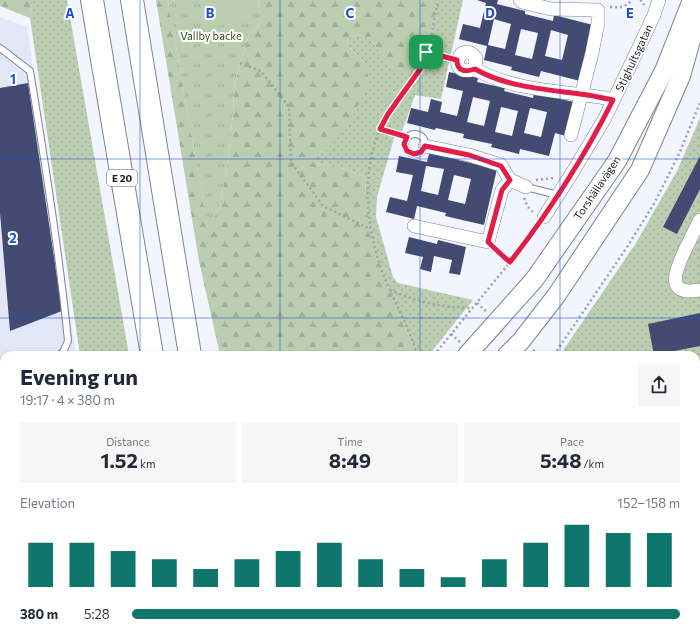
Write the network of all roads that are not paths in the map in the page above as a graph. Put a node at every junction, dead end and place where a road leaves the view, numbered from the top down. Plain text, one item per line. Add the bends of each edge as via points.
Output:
1 (92, 0) edge
2 (132, 0) edge
3 (520, 0) edge
4 (659, 0) edge
5 (692, 0) edge
6 (700, 0) edge
7 (0, 48) edge
8 (457, 60) road end
9 (582, 94) junction
10 (610, 99) junction
11 (571, 136) dead end
12 (425, 146) junction
13 (510, 180) junction
14 (526, 187) joint
15 (558, 195) junction
16 (544, 217) road end
17 (700, 220) edge
18 (414, 226) dead end
19 (700, 290) edge
20 (473, 349) edge
21 (63, 351) edge
22 (151, 351) edge
23 (189, 351) edge
24 (511, 351) edge

1 - 22 highway, E 20
2 - 23 highway
3 - 9 street via 551,9 598,10 598,23
4 - 10 street, Stighultsgatan via 651,21
5 - 20 main road, Torshällavägen via 664,71 617,161 534,280
6 - 24 main road via 696,26 681,76 640,170 556,296
7 - 21 lane via 30,71 62,280 68,341
8 - 9 street via 461,70 467,72 475,69 487,76 531,88
9 - 10 street
9 - 11 street
10 - 15 street, Stighultsgatan via 605,118
12 - 12 lane via 421,152 414,154 407,151 404,144 407,137 415,133 423,137
12 - 13 street via 469,155 501,166
13 - 14 street
13 - 18 street via 502,190 488,242
14 - 15 lane
15 - 16 street, Stighultsgatan
17 - 19 street via 676,268 675,278 677,286 683,290

